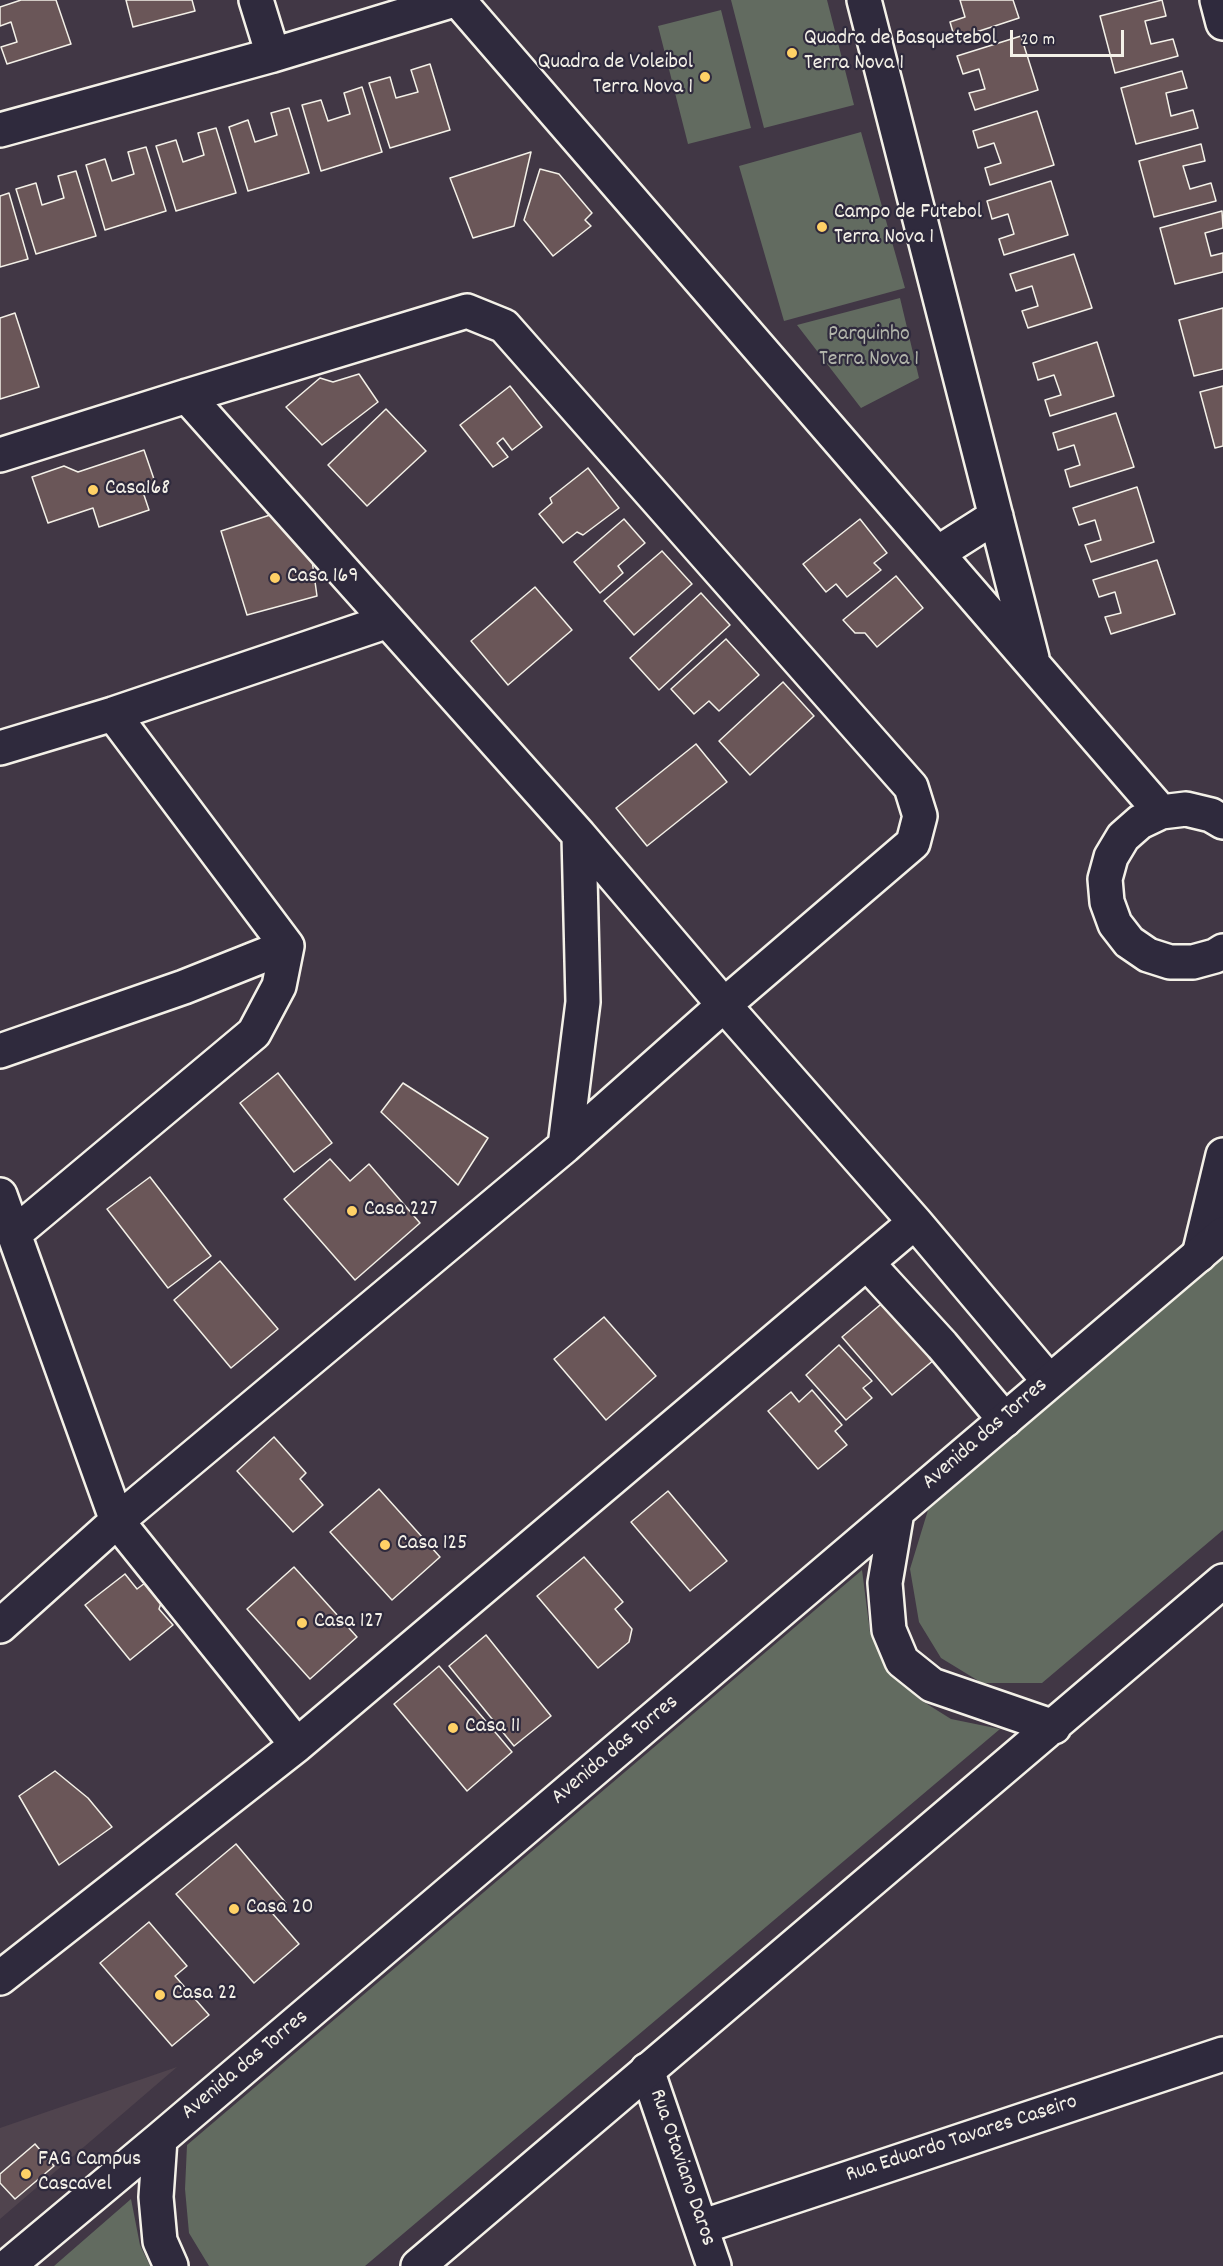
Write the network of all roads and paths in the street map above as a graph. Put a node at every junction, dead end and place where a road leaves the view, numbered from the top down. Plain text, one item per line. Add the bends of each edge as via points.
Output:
1 (256, 0) edge
2 (456, 0) edge
3 (864, 0) edge
4 (1217, 0) edge
5 (1223, 23) edge
6 (273, 55) junction
7 (0, 130) edge
8 (187, 396) junction
9 (0, 455) edge
10 (996, 516) junction
11 (938, 553) junction
12 (388, 621) junction
13 (1034, 665) junction
14 (113, 714) junction
15 (0, 748) edge
16 (1161, 813) junction
17 (1223, 822) edge
18 (579, 835) junction
19 (287, 946) junction
20 (1220, 957) edge
21 (724, 1005) junction
22 (0, 1051) edge
23 (565, 1146) junction
24 (1223, 1155) edge
25 (0, 1195) edge
26 (915, 1222) junction
27 (14, 1234) junction
28 (1211, 1244) edge
29 (867, 1263) junction
30 (1049, 1381) junction
31 (1005, 1420) junction
32 (897, 1512) junction
33 (117, 1521) junction
34 (1223, 1581) edge
35 (0, 1626) edge
36 (1054, 1727) junction
37 (297, 1745) junction
38 (3, 1974) edge
39 (1223, 2054) edge
40 (647, 2070) junction
41 (160, 2139) junction
42 (701, 2227) junction
43 (8, 2266) edge
44 (171, 2266) edge
45 (418, 2266) edge
46 (714, 2266) edge

1 - 6 street
2 - 6 street
2 - 11 street
3 - 10 street
4 - 5 street
6 - 7 street
8 - 9 street
8 - 12 street
8 - 21 street via 467,311 504,326 911,787 920,816 913,843
10 - 11 street
10 - 13 street
11 - 13 street
12 - 14 street
12 - 18 street
13 - 16 street
14 - 15 street
14 - 19 street
16 - 17 street via 1186,809
16 - 20 street via 1140,822 1123,837 1111,857 1105,879 1107,902 1115,924 1129,942 1148,955 1170,962
18 - 21 street
18 - 23 street via 583,1002
19 - 22 street via 184,987
19 - 27 street via 279,986 254,1033
21 - 23 street
21 - 26 street
23 - 33 street
24 - 28 street
25 - 27 street
26 - 29 street
26 - 30 street
27 - 33 street
28 - 30 street, Avenida das Torres
29 - 31 street
29 - 37 street
30 - 31 street, Avenida das Torres
31 - 32 street, Avenida das Torres
32 - 36 street via 885,1583 889,1630 902,1661 932,1685
32 - 41 street, Avenida das Torres
33 - 35 street
33 - 37 street
34 - 36 street
36 - 40 street
37 - 38 street
39 - 42 street, Rua Eduardo Tavares Caseiro
40 - 42 street, Rua Otaviano Daros
40 - 45 street
41 - 43 street, Avenida das Torres
41 - 44 street via 156,2197 160,2241
42 - 46 street, Rua Otaviano Daros

